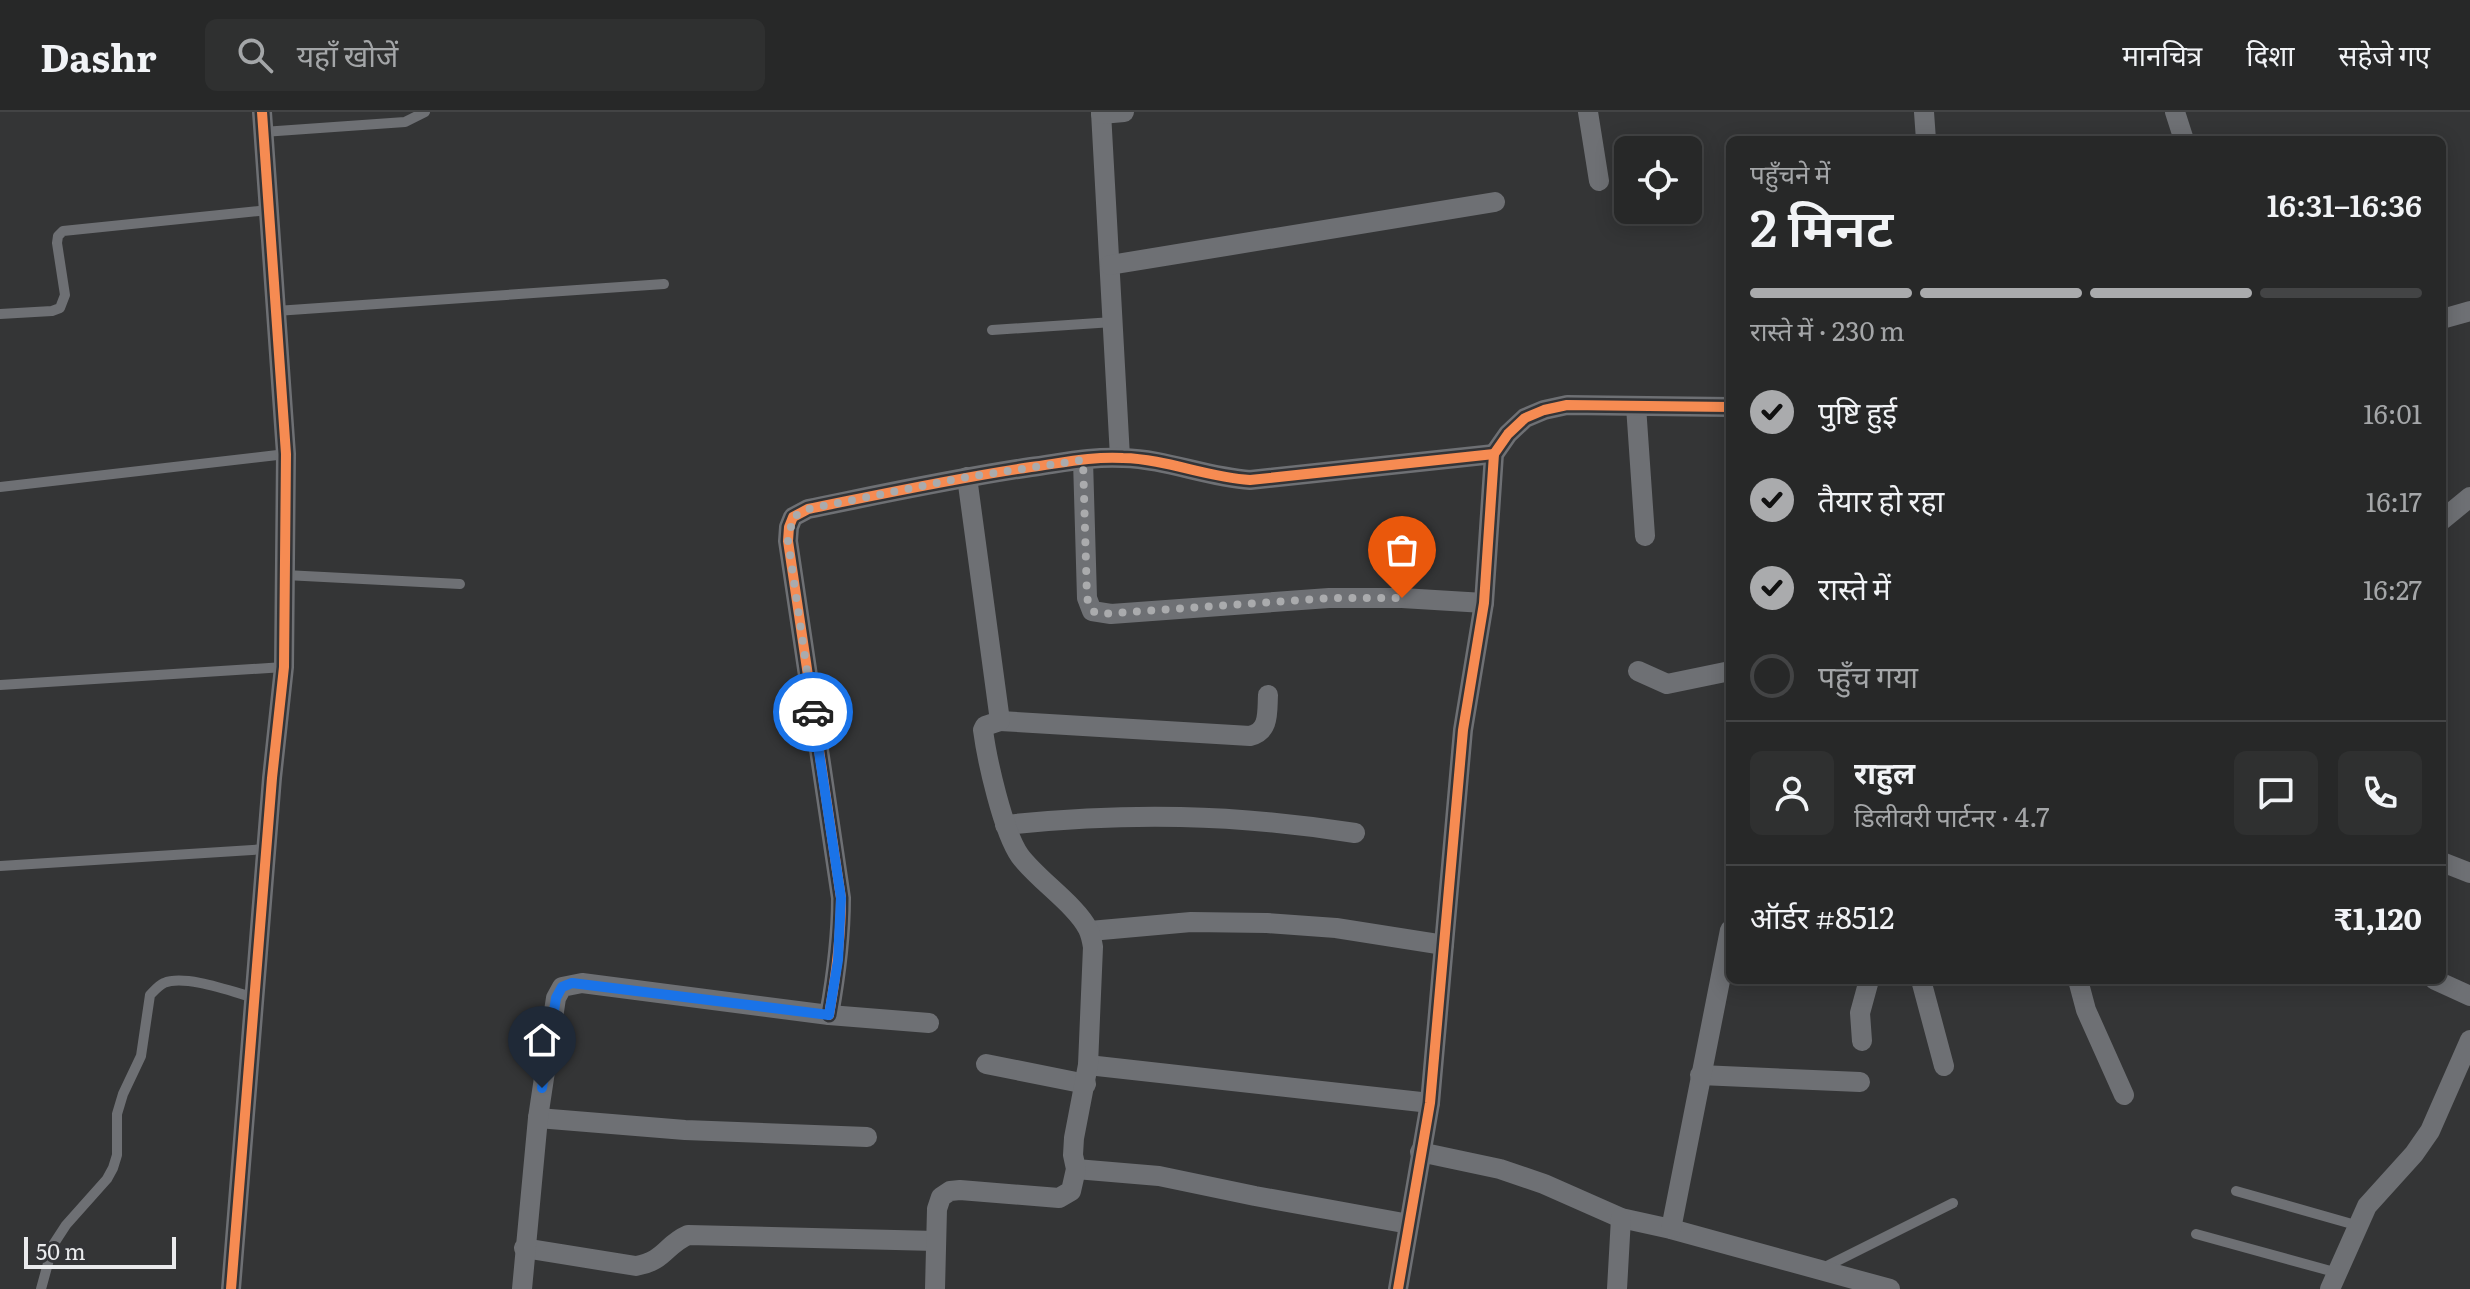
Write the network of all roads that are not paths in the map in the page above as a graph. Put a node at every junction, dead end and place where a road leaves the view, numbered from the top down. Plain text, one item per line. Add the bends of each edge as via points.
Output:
1 (425, 112) edge
2 (1124, 112) edge
3 (1588, 112) edge
4 (1924, 112) edge
5 (2175, 112) edge
6 (1101, 113) edge
7 (263, 122) edge
8 (1926, 136) edge
9 (2183, 136) edge
10 (1599, 181) dead end
11 (1495, 202) dead end
12 (269, 210) junction
13 (1110, 265) junction
14 (664, 284) dead end
15 (276, 311) junction
16 (2470, 311) edge
17 (0, 314) edge
18 (2446, 318) edge
19 (1113, 322) junction
20 (992, 330) dead end
21 (1636, 406) junction
22 (1726, 407) edge
23 (286, 454) junction
24 (1494, 454) junction
25 (1120, 457) junction
26 (1083, 460) junction
27 (967, 477) junction
28 (0, 487) edge
29 (2470, 497) edge
30 (2446, 517) edge
31 (1645, 536) dead end
32 (285, 575) junction
33 (460, 584) dead end
34 (1484, 603) junction
35 (284, 667) junction
36 (1638, 671) dead end
37 (1726, 672) edge
38 (0, 685) edge
39 (1268, 695) dead end
40 (1000, 721) junction
41 (1005, 825) junction
42 (1355, 833) dead end
43 (267, 849) junction
44 (2446, 864) edge
45 (0, 866) edge
46 (2470, 873) edge
47 (1090, 931) junction
48 (1444, 945) junction
49 (1726, 949) edge
50 (1868, 984) edge
51 (1922, 984) edge
52 (2079, 984) edge
53 (2444, 984) edge
54 (2470, 996) edge
55 (255, 998) junction
56 (829, 1015) junction
57 (929, 1023) dead end
58 (2470, 1040) edge
59 (1862, 1041) dead end
60 (986, 1064) dead end
61 (1944, 1066) dead end
62 (1087, 1075) junction
63 (1700, 1075) junction
64 (1860, 1082) dead end
65 (2124, 1095) dead end
66 (1430, 1103) junction
67 (538, 1118) junction
68 (867, 1137) dead end
69 (1420, 1152) junction
70 (1076, 1169) junction
71 (2236, 1191) dead end
72 (1953, 1203) dead end
73 (1621, 1218) junction
74 (1409, 1224) junction
75 (2359, 1226) junction
76 (1671, 1229) junction
77 (2196, 1234) dead end
78 (936, 1241) junction
79 (524, 1248) junction
80 (1819, 1270) junction
81 (2334, 1281) edge
82 (41, 1289) edge
83 (231, 1289) edge
84 (522, 1289) edge
85 (935, 1289) edge
86 (1398, 1289) edge
87 (1617, 1289) edge
88 (1890, 1289) edge

1 - 7 lane via 405,122
2 - 6 street
3 - 10 street
4 - 8 street
5 - 9 street
6 - 13 street
7 - 12 street
11 - 13 street
12 - 15 street
12 - 17 lane via 63,231 57,243 65,295 60,308
13 - 19 street
14 - 15 lane
15 - 23 street
16 - 18 street
19 - 20 lane
19 - 25 street
21 - 22 street
21 - 24 street via 1544,410 1525,418
21 - 31 street
23 - 28 lane
23 - 32 street
24 - 25 street via 1250,480
24 - 34 street
25 - 26 street
26 - 27 street
26 - 34 street via 1087,598 1092,611 1111,614 1329,598
27 - 40 street
27 - 56 street via 808,509 793,517 789,527 841,898
29 - 30 street
32 - 33 lane
32 - 35 street
34 - 48 street via 1463,730
35 - 38 lane
35 - 43 street
36 - 37 street via 1667,684
39 - 40 street via 1265,728 1250,736
40 - 41 street via 983,730
41 - 42 street via 1206,816
41 - 47 street via 1032,871
43 - 45 lane
43 - 55 street
44 - 46 street
47 - 48 street via 1191,922 1267,923
47 - 62 street
48 - 66 street
49 - 63 street
50 - 59 street via 1860,1013
51 - 61 street
52 - 65 street
53 - 54 street
55 - 82 lane via 189,981 165,982 150,995 141,1056 117,1114 113,1168 53,1245
55 - 83 street
56 - 57 street
56 - 67 street via 572,983 556,998
58 - 75 street via 2430,1131 2367,1206
60 - 62 street
62 - 66 street
62 - 70 street via 1074,1138
63 - 64 street
63 - 76 street
66 - 69 street
67 - 68 street
67 - 79 street
69 - 73 street via 1500,1169
69 - 74 street
70 - 74 street via 1159,1176
70 - 78 street via 1071,1191 1059,1198 950,1191 937,1209
71 - 75 lane
72 - 80 lane
73 - 76 street
73 - 87 street
74 - 86 street
75 - 81 street
76 - 80 street
77 - 81 lane
78 - 79 street via 688,1235 651,1263 636,1266
78 - 85 street
79 - 84 street
80 - 88 street

